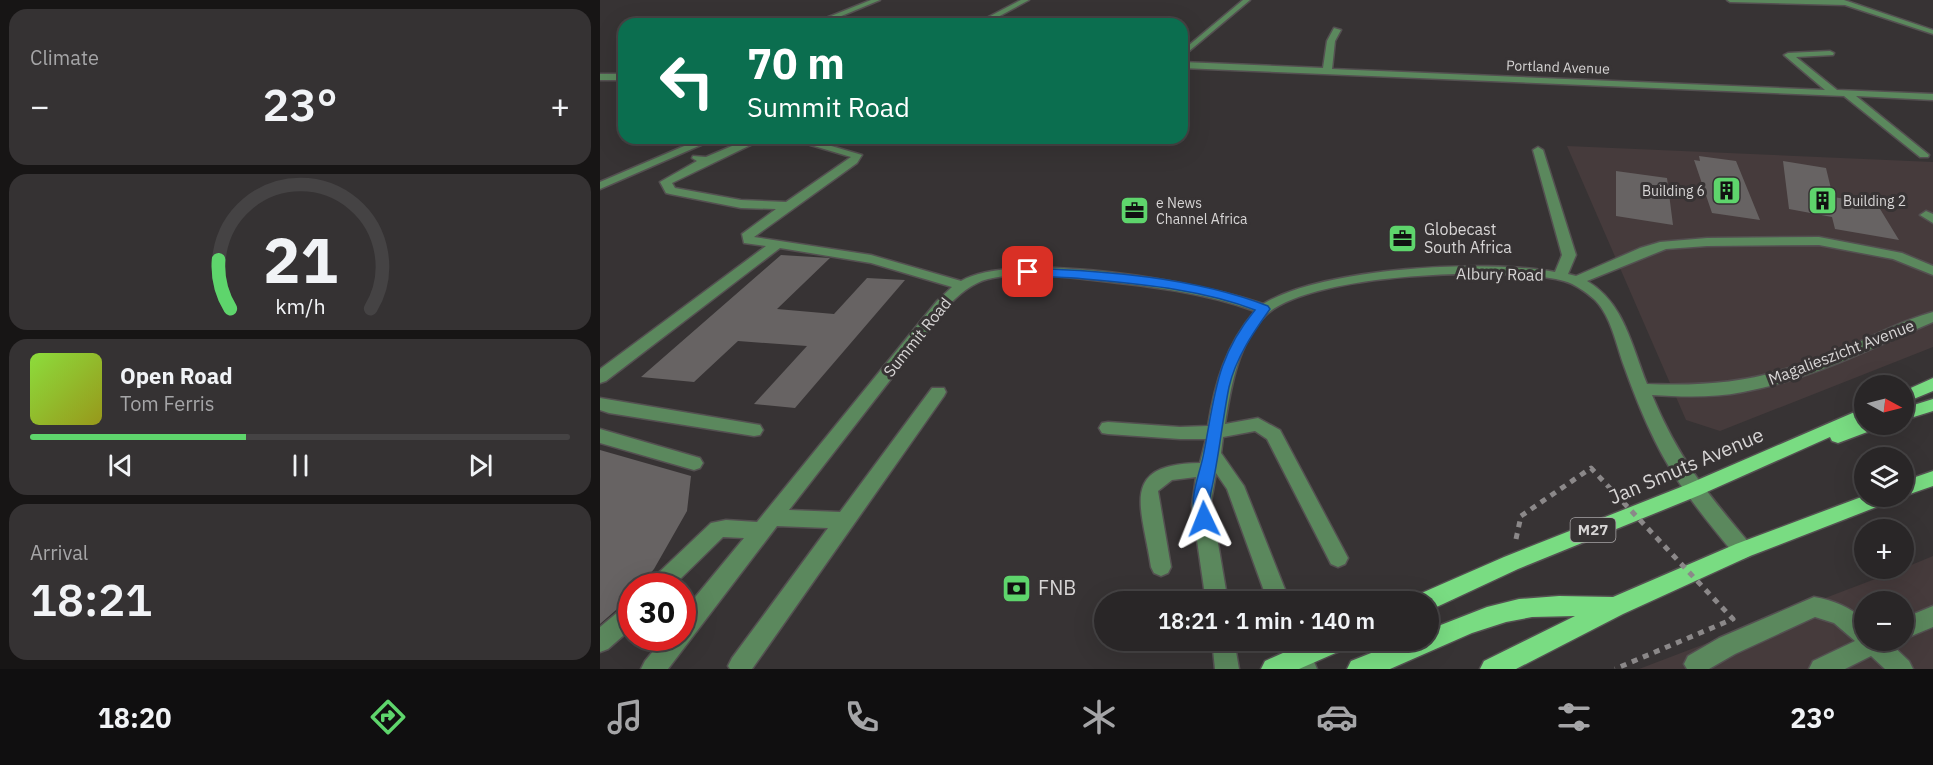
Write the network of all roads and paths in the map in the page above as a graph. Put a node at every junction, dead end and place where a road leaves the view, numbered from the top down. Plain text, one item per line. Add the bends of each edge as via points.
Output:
1 (877, 0) edge
2 (1026, 0) edge
3 (1247, 0) edge
4 (1730, 0) edge
5 (1837, 0) edge
6 (1846, 3) junction
7 (831, 18) edge
8 (991, 18) edge
9 (1337, 30) dead end
10 (1933, 33) edge
11 (1188, 50) edge
12 (1830, 53) dead end
13 (1188, 65) edge
14 (1327, 71) junction
15 (600, 77) edge
16 (618, 77) edge
17 (1840, 93) junction
18 (1933, 97) edge
19 (698, 144) edge
20 (746, 144) edge
21 (815, 144) edge
22 (1538, 150) dead end
23 (676, 153) junction
24 (1924, 155) dead end
25 (706, 161) junction
26 (600, 186) edge
27 (786, 206) junction
28 (778, 244) junction
29 (1933, 271) edge
30 (1560, 276) junction
31 (1577, 281) junction
32 (962, 286) junction
33 (1264, 309) junction
34 (1933, 317) edge
35 (600, 376) edge
36 (1933, 384) edge
37 (1641, 389) junction
38 (938, 392) dead end
39 (1914, 393) edge
40 (600, 404) edge
41 (1933, 405) edge
42 (1914, 411) edge
43 (1854, 419) edge
44 (1108, 428) dead end
45 (754, 430) dead end
46 (1854, 430) edge
47 (1215, 432) junction
48 (600, 436) edge
49 (1761, 461) junction
50 (1210, 462) junction
51 (694, 464) dead end
52 (1933, 478) edge
53 (1914, 485) edge
54 (1693, 490) junction
55 (1856, 507) edge
56 (1521, 516) dead end
57 (845, 520) junction
58 (767, 525) junction
59 (1743, 550) junction
60 (1338, 558) dead end
61 (1161, 567) dead end
62 (671, 573) edge
63 (1215, 591) edge
64 (1275, 591) edge
65 (1439, 596) edge
66 (1615, 607) junction
67 (696, 614) edge
68 (1933, 616) edge
69 (1854, 624) edge
70 (1914, 625) edge
71 (618, 626) edge
72 (600, 641) edge
73 (668, 651) edge
74 (1225, 651) edge
75 (1854, 651) edge
76 (1884, 651) edge
77 (1300, 656) edge
78 (1696, 664) dead end
79 (740, 666) dead end
80 (1494, 668) edge
81 (653, 669) edge
82 (1227, 669) edge
83 (1273, 669) edge
84 (1359, 669) edge
85 (1614, 669) edge
86 (1821, 669) edge
87 (1901, 669) edge

1 - 7 street
2 - 8 street
3 - 11 street
4 - 6 street
5 - 6 street
6 - 10 street
9 - 14 street via 1331,41
12 - 17 street via 1788,55
13 - 14 street, Portland Avenue
14 - 17 street, Portland Avenue
15 - 16 street
17 - 18 street, Portland Avenue
17 - 24 street
19 - 23 street
20 - 25 street
21 - 27 street via 857,155
22 - 30 street via 1569,255
23 - 25 street
23 - 26 street
25 - 27 street via 666,182 666,187 670,191 741,204
27 - 28 street via 747,234 748,240
28 - 32 street via 916,270
28 - 35 street
29 - 31 street via 1897,256 1819,241 1707,242 1655,248
30 - 31 street, Albury Road
30 - 33 street, Albury Road via 1497,271 1343,280 1285,297
31 - 37 street, Albury Road via 1603,299 1611,310
32 - 33 street, Summit Road via 987,275 1070,274 1208,291
32 - 58 street, Summit Road via 942,304
33 - 47 street, Albury Road via 1249,326 1233,356 1222,385
34 - 37 street, Magalieszicht Avenue via 1755,385 1688,391
36 - 39 main road
37 - 54 street, Albury Road via 1673,459
38 - 57 street
40 - 45 street
41 - 42 main road
43 - 49 main road, Jan Smuts Avenue / M27
44 - 47 street
46 - 49 main road
47 - 50 street, Albury Road
47 - 60 street via 1258,424 1272,433
48 - 51 street
49 - 54 main road, Jan Smuts Avenue / M27
50 - 61 street via 1158,476 1153,481 1149,491
50 - 63 street, Albury Road via 1201,498
50 - 64 street via 1235,486
52 - 53 main road
54 - 59 street, Albury Road
54 - 65 main road, Jan Smuts Avenue / M27
55 - 59 main road
56 - 85 path, bridge via 1592,468 1733,619
57 - 58 street
57 - 79 street
58 - 62 street via 717,529
58 - 67 street, Summit Road
59 - 66 main road
66 - 80 main road
66 - 84 main road via 1541,607 1507,612
68 - 70 street
69 - 78 street via 1828,608 1814,607
71 - 72 street
73 - 81 street
74 - 82 street
75 - 86 street
76 - 87 street
77 - 83 main road

